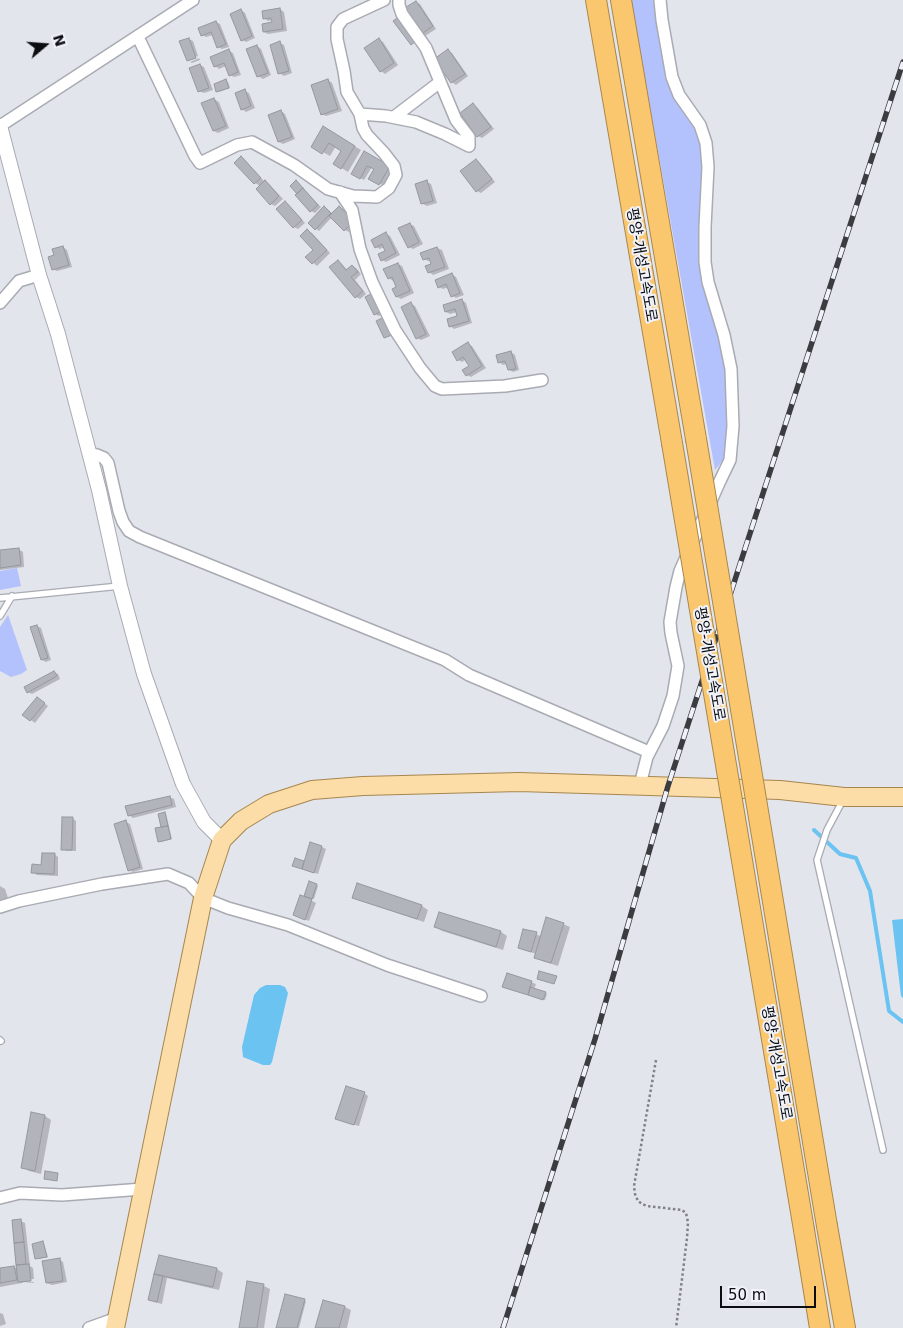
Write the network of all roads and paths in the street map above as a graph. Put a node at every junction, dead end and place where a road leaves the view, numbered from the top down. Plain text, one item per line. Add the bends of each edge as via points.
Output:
1 (193, 0) edge
2 (384, 0) edge
3 (400, 0) edge
4 (596, 0) edge
5 (621, 0) edge
6 (660, 0) edge
7 (138, 37) junction
8 (440, 82) junction
9 (360, 114) junction
10 (394, 118) junction
11 (0, 126) edge
12 (340, 192) junction
13 (39, 275) junction
14 (0, 303) edge
15 (542, 380) dead end
16 (90, 454) junction
17 (120, 586) junction
18 (12, 596) junction
19 (0, 598) edge
20 (0, 616) edge
21 (649, 752) junction
22 (640, 786) junction
23 (844, 797) junction
24 (903, 798) edge
25 (222, 840) junction
26 (203, 898) junction
27 (0, 907) edge
28 (481, 996) dead end
29 (656, 1060) dead end
30 (883, 1150) dead end
31 (143, 1190) junction
32 (0, 1198) edge
33 (116, 1323) edge
34 (89, 1328) edge
35 (676, 1328) edge
36 (820, 1328) edge
37 (845, 1328) edge

1 - 7 street
2 - 9 street via 343,19 337,27 347,92
3 - 8 street via 402,14 426,48
4 - 36 highway, 평양-개성고속도로, bridge
5 - 37 highway, 평양-개성고속도로, bridge
6 - 21 street via 672,77 679,96 700,125 706,143 706,262 708,282 731,369 733,426 730,460 680,571 670,622 678,666 673,696 663,726
7 - 11 street
7 - 12 street via 200,163 236,145 252,142 294,165 328,189
8 - 10 street
8 - 10 street via 456,120 469,136 469,146 416,122
9 - 10 street
9 - 12 street via 367,135 394,166 396,175 389,188 377,197
11 - 13 street
12 - 15 street via 352,210 360,249 395,330 434,386 442,389 505,386
13 - 14 street via 19,281
13 - 16 street
16 - 17 street
16 - 21 street via 104,458 108,463 123,522 129,531 140,537 445,660 469,675
17 - 18 lane
17 - 25 street via 144,674 183,784 204,822
18 - 19 lane
18 - 20 lane
21 - 22 street
22 - 23 main road via 780,790
22 - 25 main road via 519,782 312,790 268,804 241,821
23 - 24 main road
23 - 30 lane via 827,830 817,860
25 - 26 main road
26 - 27 street via 190,883 168,874 102,884
26 - 28 street via 288,925 387,965
26 - 31 main road
29 - 35 path via 634,1186 642,1204 686,1213 688,1222
31 - 32 street via 62,1195 20,1193
31 - 33 main road
33 - 34 street

